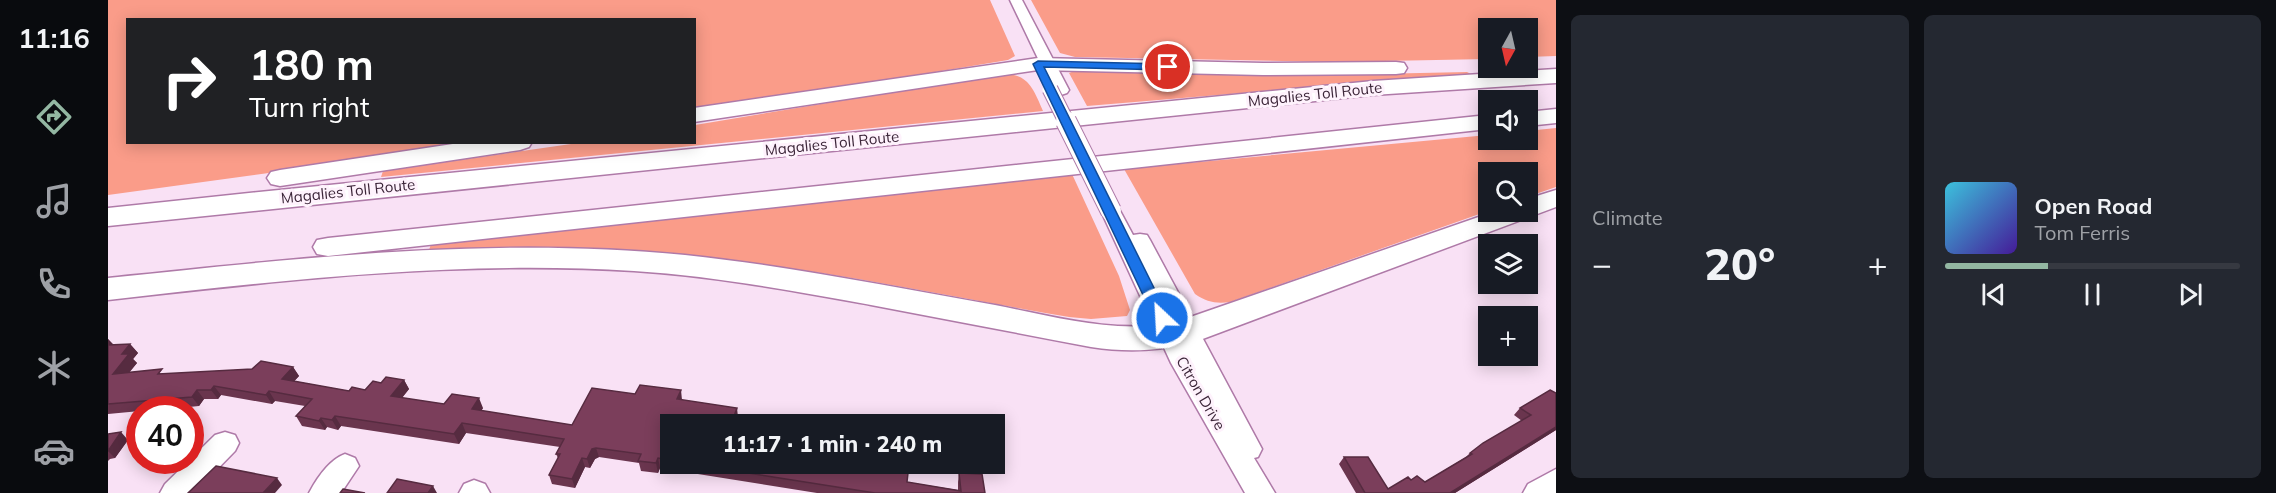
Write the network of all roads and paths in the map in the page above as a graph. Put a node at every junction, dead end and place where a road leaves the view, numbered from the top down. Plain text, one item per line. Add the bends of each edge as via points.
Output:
1 (1006, 0) edge
2 (1016, 0) edge
3 (1556, 63) edge
4 (1043, 64) junction
5 (1538, 64) edge
6 (1478, 66) edge
7 (1556, 76) edge
8 (696, 114) edge
9 (1556, 116) edge
10 (1538, 117) edge
11 (1478, 123) edge
12 (508, 144) edge
13 (1556, 198) edge
14 (108, 202) edge
15 (1538, 204) edge
16 (108, 217) edge
17 (1491, 222) edge
18 (108, 272) edge
19 (108, 289) edge
20 (1179, 334) junction
21 (225, 443) dead end
22 (345, 466) dead end
23 (1556, 481) edge
24 (175, 493) edge
25 (324, 493) edge
26 (1260, 493) edge
27 (1269, 493) edge
28 (1538, 493) edge

1 - 4 street, Citron Drive
2 - 4 street, Citron Drive
3 - 5 highway
4 - 6 highway via 1274,69
4 - 8 highway
4 - 20 street, Citron Drive, bridge
7 - 16 highway, Magalies Toll Route via 1373,88
9 - 10 highway
11 - 18 highway
12 - 14 highway
13 - 15 highway
17 - 20 highway
19 - 20 highway via 300,268 571,258 718,268 1133,341
20 - 26 street, Citron Drive via 1183,363
20 - 27 street, Citron Drive
21 - 24 street
22 - 25 street
23 - 28 street

